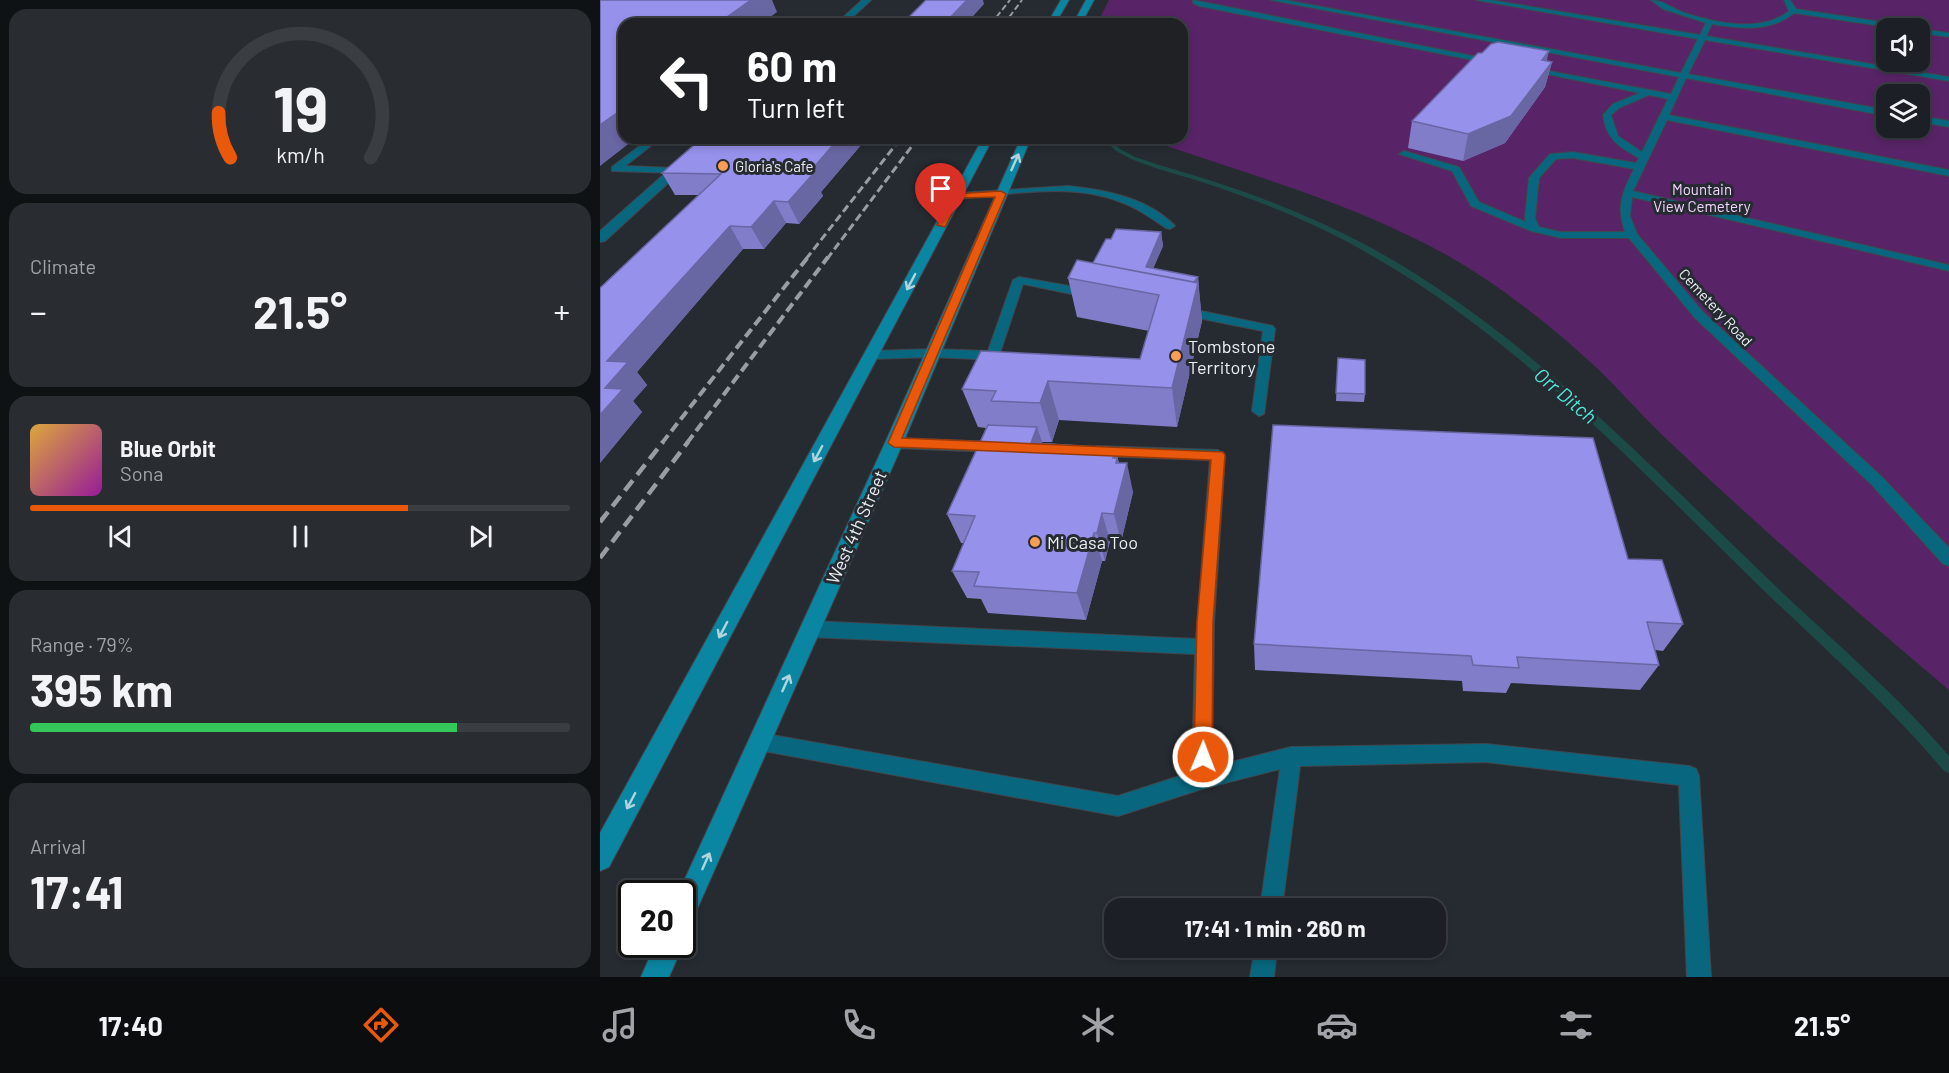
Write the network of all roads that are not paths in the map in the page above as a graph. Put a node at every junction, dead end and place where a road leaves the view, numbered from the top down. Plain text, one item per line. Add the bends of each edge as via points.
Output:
1 (867, 0) edge
2 (1065, 0) edge
3 (1090, 0) edge
4 (1196, 0) edge
5 (1274, 0) edge
6 (1479, 0) edge
7 (1654, 0) edge
8 (1787, 0) edge
9 (1793, 11) junction
10 (847, 18) edge
11 (1054, 18) edge
12 (1080, 18) edge
13 (1710, 21) junction
14 (1876, 24) edge
15 (1930, 32) edge
16 (1949, 35) edge
17 (1702, 37) junction
18 (1499, 63) edge
19 (1522, 68) edge
20 (1684, 75) junction
21 (1949, 79) edge
22 (1649, 92) junction
23 (1673, 97) junction
24 (1876, 110) edge
25 (1663, 117) junction
26 (1930, 121) edge
27 (1949, 124) edge
28 (648, 144) edge
29 (705, 144) edge
30 (985, 144) edge
31 (1023, 144) edge
32 (1404, 154) dead end
33 (1642, 162) junction
34 (675, 171) junction
35 (1949, 173) edge
36 (1627, 193) junction
37 (1001, 194) junction
38 (957, 196) junction
39 (1170, 226) dead end
40 (1534, 229) junction
41 (1632, 235) junction
42 (600, 238) edge
43 (1949, 268) edge
44 (1109, 297) edge
45 (1165, 308) edge
46 (933, 353) junction
47 (871, 355) junction
48 (993, 356) junction
49 (1015, 357) edge
50 (1259, 411) dead end
51 (894, 443) junction
52 (1012, 447) edge
53 (1083, 450) edge
54 (1949, 559) edge
55 (811, 629) junction
56 (1205, 647) junction
57 (760, 742) junction
58 (1291, 757) junction
59 (1202, 779) junction
60 (600, 858) edge
61 (696, 883) edge
62 (1272, 898) edge
63 (663, 958) edge
64 (1265, 958) edge
65 (655, 977) edge
66 (1262, 977) edge
67 (1699, 977) edge

1 - 10 street
2 - 11 main road
3 - 12 main road
4 - 18 lane via 1199,4
5 - 20 lane
6 - 17 lane
7 - 13 lane via 1680,14
8 - 9 lane
9 - 13 lane via 1786,18 1769,23
9 - 14 lane
13 - 17 lane, Cemetery Road
15 - 16 lane
17 - 20 lane, Cemetery Road
17 - 21 lane
19 - 22 lane
20 - 23 lane, Cemetery Road
20 - 24 lane
22 - 23 lane
22 - 33 lane via 1616,106 1607,115 1608,131
23 - 25 lane, Cemetery Road
25 - 33 lane, Cemetery Road
25 - 35 lane
26 - 27 lane
28 - 34 lane via 615,169
29 - 34 street
30 - 38 main road
37 -> 31 main road, West 4th Street
32 - 40 lane via 1456,169 1475,204
33 - 36 lane, Cemetery Road
33 - 40 lane via 1553,156 1534,178 1530,218
34 - 42 street
36 - 41 lane, Cemetery Road via 1625,216
36 - 43 lane
37 - 38 lane
37 - 39 lane via 1054,190 1112,194 1150,210
37 - 46 main road, West 4th Street
38 -> 47 main road
40 - 41 lane via 1561,236
41 - 54 lane, Cemetery Road via 1699,315 1877,481
44 - 48 lane via 1019,280
45 - 50 lane via 1269,329
46 - 47 lane
46 - 48 lane
46 - 51 main road, West 4th Street
47 -> 60 main road
48 - 49 lane
51 - 52 lane
51 - 55 main road, West 4th Street
53 - 56 lane via 1218,455
55 - 56 lane
57 -> 55 main road, West 4th Street
56 - 59 lane
57 - 59 lane via 1118,806
61 -> 57 main road, West 4th Street
58 - 59 lane
58 - 62 lane
58 - 67 lane via 1486,753 1689,776
63 - 65 main road
64 - 66 lane

